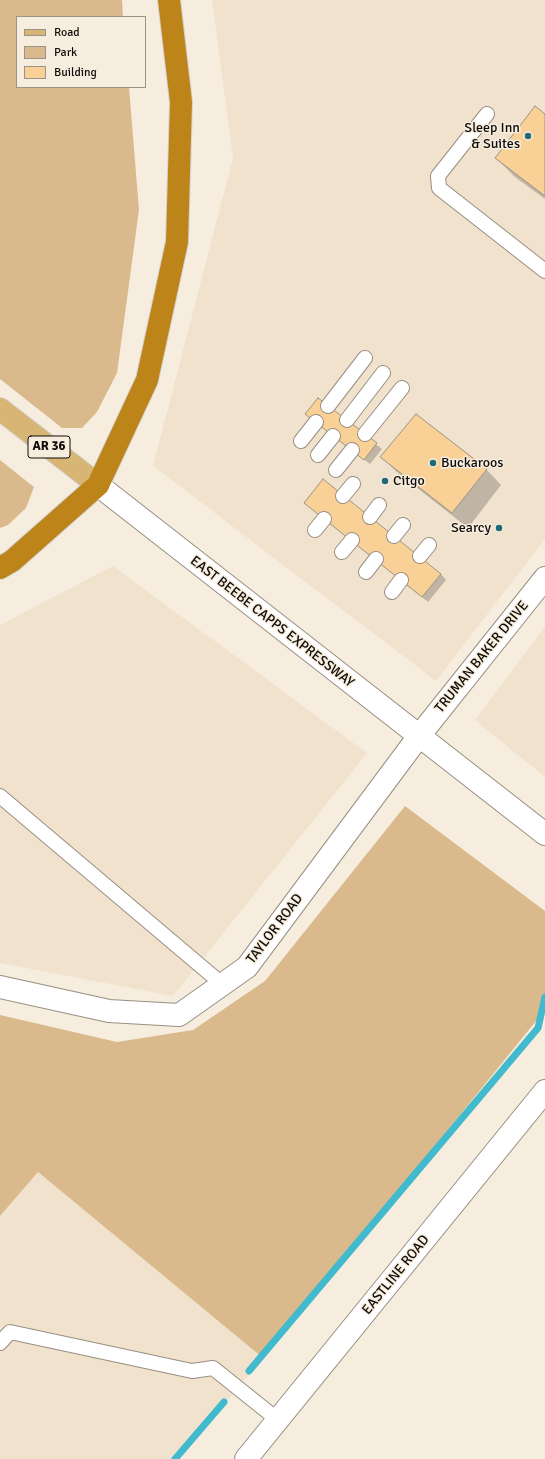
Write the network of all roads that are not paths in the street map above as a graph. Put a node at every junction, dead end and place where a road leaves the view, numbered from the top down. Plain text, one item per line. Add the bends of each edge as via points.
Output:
1 (169, 0) edge
2 (487, 114) dead end
3 (545, 271) edge
4 (365, 358) dead end
5 (383, 373) dead end
6 (402, 388) dead end
7 (328, 406) dead end
8 (0, 409) edge
9 (346, 420) dead end
10 (316, 422) dead end
11 (365, 434) dead end
12 (333, 436) dead end
13 (300, 441) dead end
14 (352, 450) dead end
15 (318, 455) dead end
16 (336, 470) dead end
17 (353, 484) dead end
18 (98, 485) junction
19 (344, 496) dead end
20 (379, 505) dead end
21 (370, 517) dead end
22 (324, 519) dead end
23 (403, 525) dead end
24 (316, 530) dead end
25 (394, 536) dead end
26 (352, 540) dead end
27 (428, 545) dead end
28 (342, 552) dead end
29 (420, 556) dead end
30 (376, 560) dead end
31 (0, 568) edge
32 (366, 572) dead end
33 (545, 578) edge
34 (401, 580) dead end
35 (392, 592) dead end
36 (419, 736) junction
37 (0, 796) edge
38 (545, 834) edge
39 (222, 984) junction
40 (0, 987) edge
41 (545, 1091) edge
42 (0, 1343) edge
43 (278, 1420) junction
44 (246, 1459) edge

1 - 18 highway via 181,102 176,242 147,380
2 - 3 lane via 438,176 439,188
4 - 7 lane
5 - 9 lane
6 - 11 lane
8 - 18 main road, EAST BEEBE CAPPS EXPRESSWAY / AR 36
10 - 13 lane
12 - 15 lane
14 - 16 lane
17 - 19 lane
18 - 31 highway via 12,561
18 - 36 main road, EAST BEEBE CAPPS EXPRESSWAY / AR 36
20 - 21 lane
22 - 24 lane
23 - 25 lane
26 - 28 lane
27 - 29 lane
30 - 32 lane
33 - 36 main road, TRUMAN BAKER DRIVE
34 - 35 lane
36 - 38 main road, EAST BEEBE CAPPS EXPRESSWAY / AR 36
36 - 39 main road, TAYLOR ROAD via 247,967
37 - 39 lane
39 - 40 main road, TAYLOR ROAD via 179,1015 109,1011
41 - 43 main road, EASTLINE ROAD
42 - 43 lane via 10,1332 192,1370 213,1368
43 - 44 main road, EASTLINE ROAD

